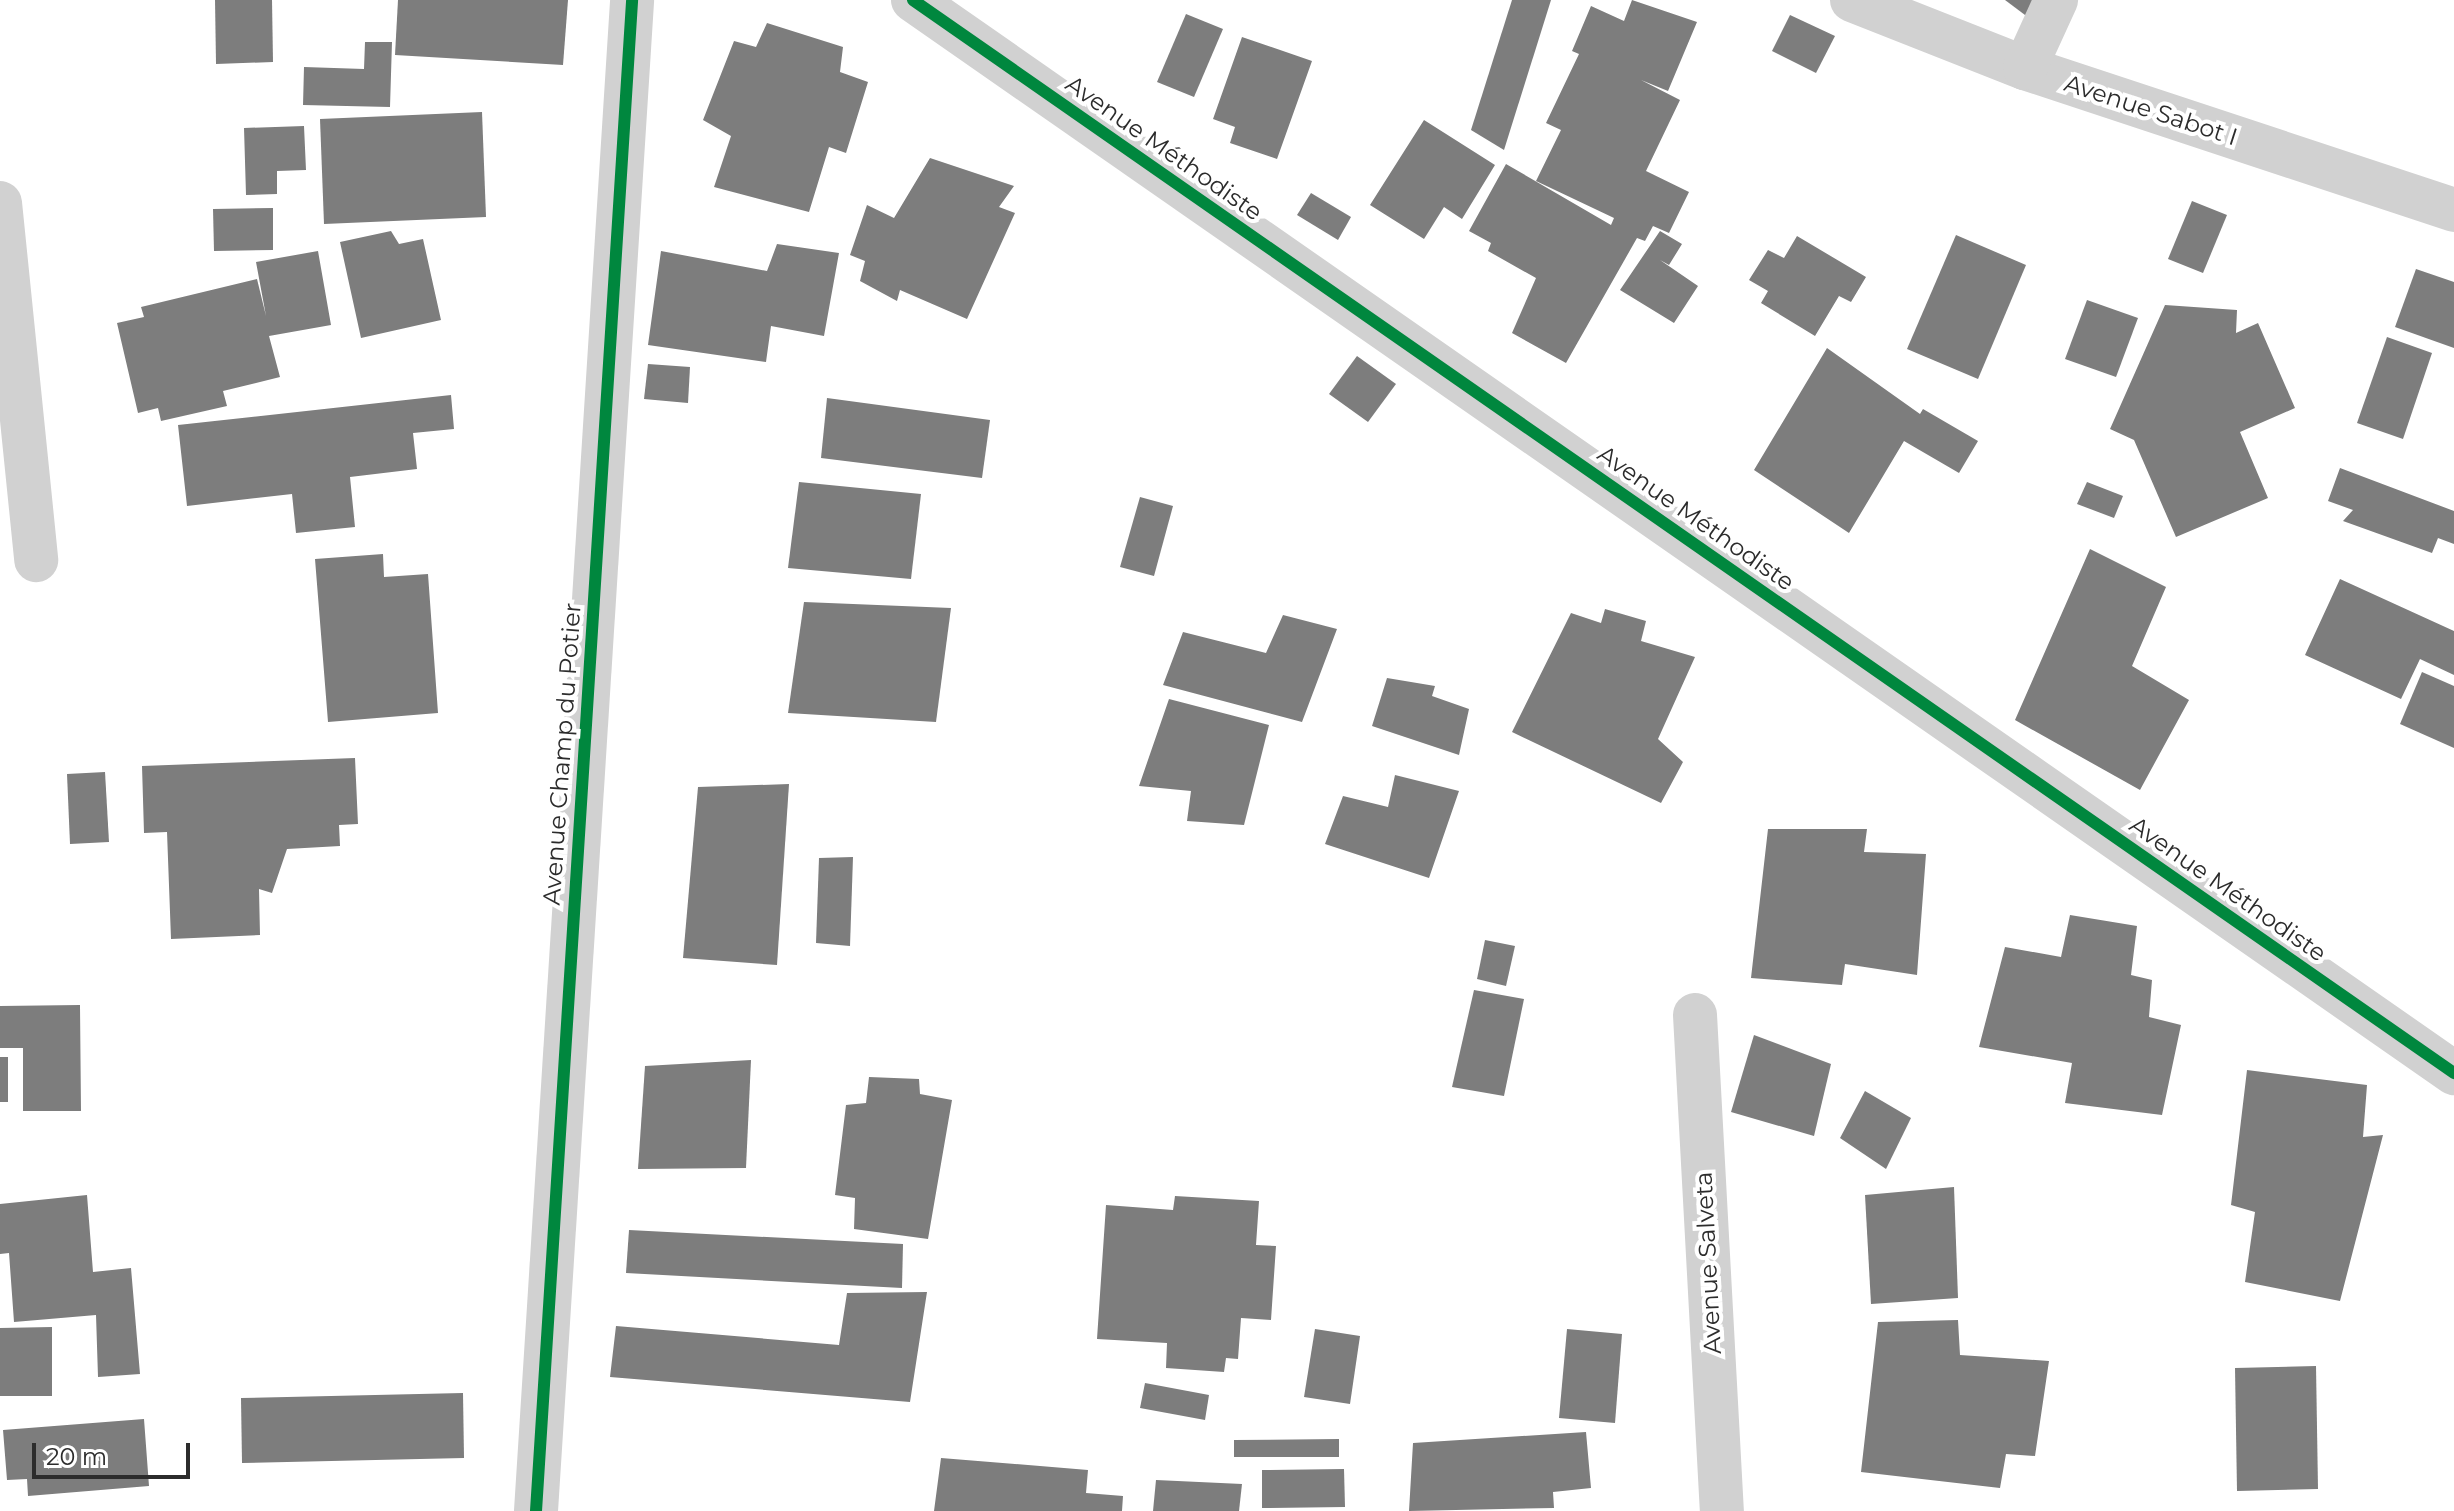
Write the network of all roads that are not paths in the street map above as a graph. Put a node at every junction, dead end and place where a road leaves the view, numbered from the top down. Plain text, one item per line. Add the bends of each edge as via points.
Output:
1 (632, 0) edge
2 (913, 0) edge
3 (1852, 0) edge
4 (2056, 0) edge
5 (2025, 68) junction
6 (0, 203) edge
7 (2454, 210) edge
8 (36, 560) dead end
9 (1695, 1015) dead end
10 (2454, 1073) edge
11 (536, 1511) edge
12 (1722, 1511) edge

1 - 11 street, Avenue Champ du Potier
2 - 10 street, Avenue Méthodiste
3 - 5 street, Avenue Sabot I
4 - 5 street
5 - 7 street, Avenue Sabot I
6 - 8 street
9 - 12 street, Avenue Salveta

